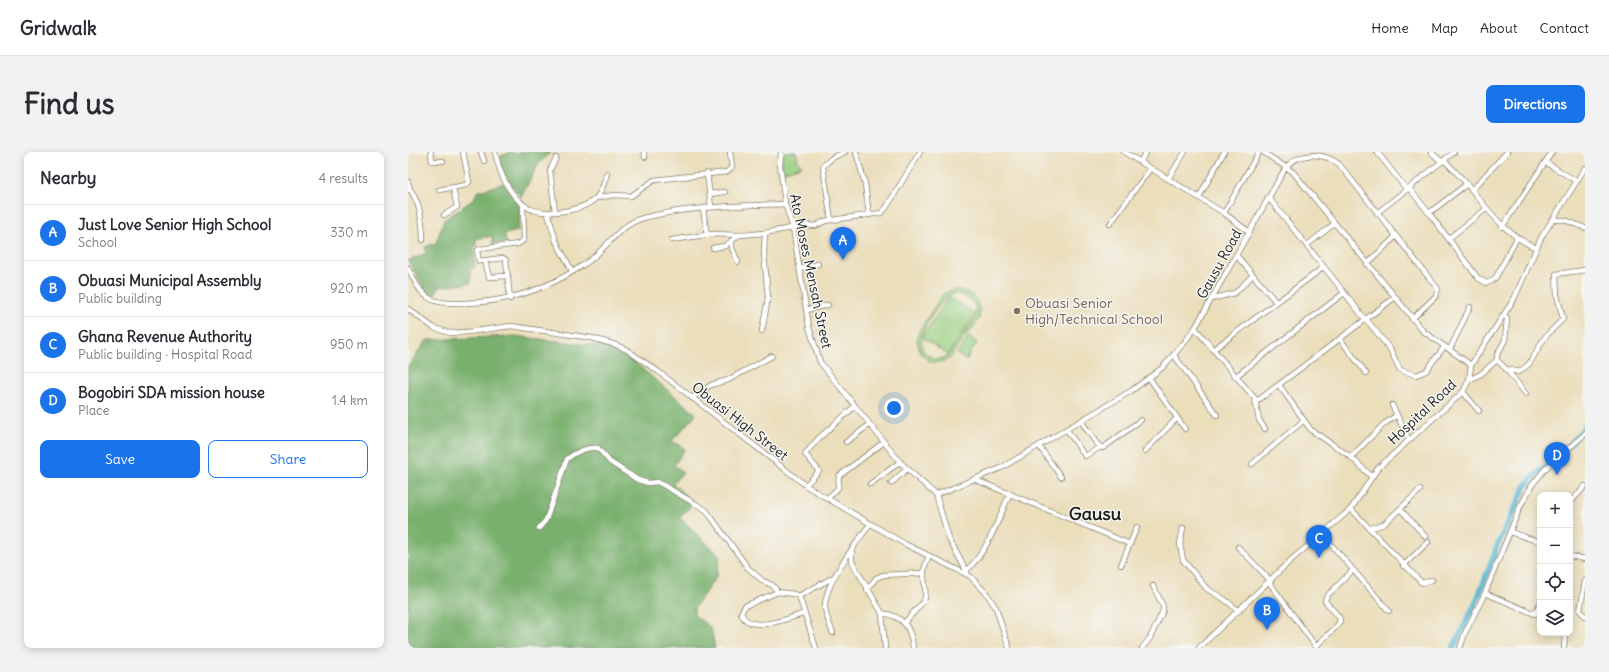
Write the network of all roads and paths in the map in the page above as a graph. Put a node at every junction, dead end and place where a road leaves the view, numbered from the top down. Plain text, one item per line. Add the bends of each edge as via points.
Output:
1 (431, 152) edge
2 (463, 152) edge
3 (481, 152) edge
4 (495, 152) edge
5 (730, 152) edge
6 (781, 152) edge
7 (842, 152) edge
8 (856, 152) edge
9 (920, 152) edge
10 (1124, 152) edge
11 (1146, 152) edge
12 (1185, 152) edge
13 (1224, 152) edge
14 (1259, 152) edge
15 (1263, 152) edge
16 (1377, 152) edge
17 (1431, 152) edge
18 (1454, 152) edge
19 (1507, 152) edge
20 (1552, 152) edge
21 (556, 158) dead end
22 (444, 161) dead end
23 (484, 161) dead end
24 (1140, 162) junction
25 (1443, 162) junction
26 (1545, 162) junction
27 (1286, 167) junction
28 (1585, 168) edge
29 (1150, 169) junction
30 (607, 173) dead end
31 (707, 173) junction
32 (1168, 179) junction
33 (1576, 181) junction
34 (408, 182) edge
35 (1467, 184) junction
36 (454, 188) junction
37 (409, 189) edge
38 (1408, 189) junction
39 (439, 190) dead end
40 (1472, 190) junction
41 (725, 192) dead end
42 (709, 194) junction
43 (1199, 197) junction
44 (1268, 197) junction
45 (596, 198) junction
46 (785, 204) junction
47 (523, 205) junction
48 (711, 208) junction
49 (703, 209) junction
50 (1486, 209) junction
51 (555, 212) junction
52 (1377, 213) junction
53 (1429, 213) junction
54 (548, 214) junction
55 (1224, 214) junction
56 (444, 215) dead end
57 (869, 215) junction
58 (831, 220) junction
59 (1551, 220) junction
60 (1110, 224) dead end
61 (1334, 224) junction
62 (1502, 227) junction
63 (793, 228) junction
64 (1585, 228) edge
65 (1249, 232) junction
66 (765, 233) junction
67 (707, 235) junction
68 (739, 235) junction
69 (1396, 236) junction
70 (1448, 238) junction
71 (1517, 238) junction
72 (423, 240) dead end
73 (672, 240) dead end
74 (732, 240) junction
75 (1306, 245) junction
76 (713, 248) dead end
77 (1536, 248) junction
78 (1236, 255) junction
79 (485, 261) junction
80 (738, 262) dead end
81 (818, 264) dead end
82 (1367, 264) junction
83 (1324, 267) junction
84 (408, 268) edge
85 (800, 269) junction
86 (1585, 270) edge
87 (572, 271) junction
88 (1253, 275) junction
89 (508, 276) junction
90 (1344, 293) junction
91 (1394, 298) junction
92 (510, 299) junction
93 (1211, 300) junction
94 (1276, 302) junction
95 (828, 306) dead end
96 (1470, 307) dead end
97 (408, 309) edge
98 (806, 310) junction
99 (1504, 315) junction
100 (1366, 319) junction
101 (1412, 320) junction
102 (1195, 328) junction
103 (762, 331) dead end
104 (1340, 339) junction
105 (1444, 346) junction
106 (1214, 349) junction
107 (1450, 349) junction
108 (772, 356) dead end
109 (1174, 356) junction
110 (1497, 360) junction
111 (1471, 365) junction
112 (1506, 368) junction
113 (1366, 373) dead end
114 (1235, 377) junction
115 (1150, 378) junction
116 (1469, 380) junction
117 (1279, 385) junction
118 (1463, 392) junction
119 (1526, 394) dead end
120 (692, 398) junction
121 (1255, 400) junction
122 (1392, 405) dead end
123 (855, 406) junction
124 (1479, 411) dead end
125 (1217, 415) dead end
126 (1397, 415) junction
127 (1177, 418) junction
128 (1141, 420) dead end
129 (1081, 421) junction
130 (1303, 421) junction
131 (869, 425) junction
132 (1185, 429) dead end
133 (1265, 429) dead end
134 (1067, 430) junction
135 (1585, 434) edge
136 (1409, 440) junction
137 (846, 442) dead end
138 (884, 442) junction
139 (1039, 446) junction
140 (1100, 447) junction
141 (1145, 450) dead end
142 (1351, 458) junction
143 (900, 462) junction
144 (1252, 464) dead end
145 (907, 469) junction
146 (1371, 476) junction
147 (1061, 477) dead end
148 (976, 480) junction
149 (892, 483) dead end
150 (870, 484) dead end
151 (806, 486) junction
152 (1585, 486) edge
153 (1420, 490) dead end
154 (1010, 494) junction
155 (936, 495) junction
156 (827, 499) junction
157 (1573, 500) edge
158 (1351, 509) junction
159 (1400, 509) junction
160 (870, 524) junction
161 (539, 528) dead end
162 (1137, 528) dead end
163 (1183, 528) dead end
164 (1371, 528) junction
165 (1510, 532) junction
166 (1322, 534) junction
167 (1426, 537) dead end
168 (1537, 541) edge
169 (1428, 542) dead end
170 (1130, 544) junction
171 (1238, 547) dead end
172 (852, 549) junction
173 (929, 556) junction
174 (1573, 557) edge
175 (1585, 559) edge
176 (961, 563) junction
177 (1121, 565) dead end
178 (1403, 566) junction
179 (956, 570) junction
180 (1353, 570) junction
181 (966, 571) junction
182 (924, 573) junction
183 (970, 576) junction
184 (834, 577) junction
185 (1432, 580) dead end
186 (1270, 581) junction
187 (1585, 583) edge
188 (1153, 586) dead end
189 (867, 590) junction
190 (778, 592) junction
191 (1485, 593) junction
192 (799, 596) junction
193 (1537, 610) edge
194 (1239, 611) junction
195 (1389, 611) dead end
196 (882, 613) junction
197 (803, 614) junction
198 (1535, 614) joint
199 (1585, 616) edge
200 (904, 623) junction
201 (833, 633) dead end
202 (1565, 636) edge
203 (816, 648) edge
204 (885, 648) edge
205 (913, 648) edge
206 (1009, 648) edge
207 (1142, 648) edge
208 (1199, 648) edge
209 (1316, 648) edge
210 (1460, 648) edge
211 (1564, 648) edge

1 - 22 street via 432,161
2 - 36 street via 468,182
3 - 23 street
4 - 47 street via 504,179
5 - 31 street via 730,170
6 - 46 street, Ato Moses Mensah Street
7 - 58 street via 825,162 823,166
8 - 57 street via 865,184
9 - 57 street via 886,208 881,213
10 - 24 street
11 - 24 street
12 - 32 street
13 - 43 street
14 - 55 street
15 - 27 street
16 - 38 street
17 - 25 street
18 - 25 street
19 - 40 street
20 - 26 street
21 - 51 street via 550,170
24 - 29 street
25 - 35 street
25 - 38 street
26 - 33 street
26 - 62 street
27 - 44 street, Gausu Road
27 - 52 street, Gausu Road via 1300,155 1318,152 1324,154 1339,164
27 - 61 street via 1294,172
28 - 33 street
29 - 32 street
29 - 60 street
30 - 45 street
31 - 42 street
31 - 45 street via 654,180 631,196
32 - 43 street
33 - 59 street
34 - 37 street
35 - 40 street
35 - 53 street
36 - 39 street
36 - 56 street via 456,207
37 - 72 street via 416,198 423,226
38 - 52 street
38 - 53 street
40 - 50 street
41 - 42 street
42 - 48 street
43 - 55 street
44 - 65 street, Gausu Road
44 - 75 street
45 - 51 street via 580,206
46 - 48 street
46 - 63 street, Ato Moses Mensah Street
47 - 54 street
47 - 79 street via 524,240 518,244 478,250 478,260
48 - 49 street
49 - 67 street
49 - 87 street via 635,221 620,231 594,258
50 - 62 street
50 - 70 street
51 - 54 street
52 - 69 street, Gausu Road
53 - 70 street
54 - 87 street via 556,241
55 - 65 street
57 - 58 street
58 - 63 street via 815,226
59 - 64 street via 1565,220
59 - 77 street
61 - 75 street
61 - 82 street
62 - 71 street
63 - 66 street
63 - 85 street, Ato Moses Mensah Street
65 - 78 street, Gausu Road
66 - 68 street
66 - 103 street via 768,298
67 - 68 street
67 - 73 street
68 - 74 street
69 - 82 street
69 - 101 street, Gausu Road via 1438,289 1436,296
70 - 71 street via 1472,272 1486,283 1496,277
71 - 77 street
74 - 76 street via 725,246
74 - 80 street via 732,248
75 - 83 street
77 - 99 street via 1514,299
78 - 88 street
78 - 93 street, Gausu Road
79 - 89 street via 489,277
79 - 89 street via 506,259
81 - 85 street
82 - 91 street
83 - 90 street
83 - 94 street
84 - 92 street via 422,291 437,302 449,304
85 - 98 street, Ato Moses Mensah Street
86 - 112 street via 1556,274 1557,295 1563,319 1550,332 1523,370 1514,372
87 - 92 street via 537,290
88 - 93 street via 1235,293
88 - 94 street
89 - 92 street
90 - 100 street
90 - 114 street
91 - 100 street
91 - 101 street
93 - 102 street, Gausu Road
94 - 106 street
95 - 98 street
96 - 107 street
97 - 120 street, Obuasi High Street via 434,328 450,333 511,326 608,342 636,356
98 - 123 street, Ato Moses Mensah Street via 820,362
99 - 110 street via 1507,318 1505,340
99 - 111 street
100 - 104 street
100 - 105 street via 1390,349 1400,370 1404,372 1416,375 1426,371
101 - 105 street via 1422,331
102 - 106 street
102 - 109 street, Gausu Road
104 - 113 street
104 - 117 street
105 - 107 street
106 - 114 street
107 - 111 street
108 - 120 street via 728,380 711,385
109 - 115 street, Gausu Road
109 - 125 street
110 - 112 street
110 - 116 street via 1482,374
111 - 116 street, Hospital Road
112 - 119 street
114 - 121 street
115 - 127 street
115 - 129 street, Gausu Road
116 - 118 street, Hospital Road
117 - 121 street via 1259,400
117 - 130 street
118 - 124 street
118 - 136 street, Hospital Road
120 - 151 street, Obuasi High Street
121 - 133 street via 1259,420
122 - 126 street
123 - 131 street, Ato Moses Mensah Street
123 - 151 street via 805,454 819,471
126 - 136 street
126 - 142 street via 1384,424
127 - 132 street
127 - 141 street
128 - 140 street via 1106,447
129 - 134 street, Gausu Road
129 - 140 street
130 - 142 street via 1311,430
130 - 144 street
131 - 137 street
131 - 138 street, Ato Moses Mensah Street
134 - 139 street, Gausu Road
134 - 140 street via 1086,456
135 - 165 street via 1546,468 1532,485
136 - 146 street, Hospital Road
138 - 143 street, Ato Moses Mensah Street
138 - 156 street via 839,476 838,488
139 - 147 street
139 - 148 street, Gausu Road
142 - 146 street
143 - 145 street, Ato Moses Mensah Street
143 - 150 street
145 - 149 street
145 - 155 street, Ato Moses Mensah Street
146 - 158 street, Hospital Road
148 - 154 street
148 - 155 street, Gausu Road
151 - 156 street, Obuasi High Street
152 - 157 street
153 - 159 street
154 - 170 street
154 - 181 street via 984,549 976,562
155 - 176 street via 949,539
156 - 160 street, Obuasi High Street
158 - 164 street
158 - 166 street, Hospital Road
159 - 164 street via 1384,524
159 - 167 street
160 - 172 street
160 - 173 street, Obuasi High Street
161 - 190 street via 546,520 567,459 574,453 598,448 610,462 638,480 658,482 706,510 748,568
162 - 170 street
163 - 194 street via 1180,544 1183,560 1206,589
164 - 178 street
165 - 168 street
165 - 191 street
166 - 180 street
166 - 186 street, Hospital Road
169 - 178 street
170 - 177 street
171 - 186 street
172 - 184 street
172 - 189 street via 852,561
173 - 179 street, Obuasi High Street
173 - 182 street
174 - 175 street
176 - 179 street
176 - 181 street
178 - 185 street via 1422,584
179 - 183 street, Obuasi High Street
180 - 195 street
180 - 209 street via 1326,597 1325,602 1340,621 1324,635
181 - 183 street
182 - 189 street via 883,575 876,578
182 - 200 street via 927,592 924,601
183 - 206 street, Obuasi High Street via 996,608
184 - 192 street
184 - 201 street via 825,606
186 - 194 street, Hospital Road
186 - 209 street
187 - 199 street via 1580,611
188 - 207 street via 1163,611 1150,638
189 - 196 street
190 - 192 street
190 - 197 street via 745,606 741,613 742,617 749,622 763,624
191 - 198 street
191 - 210 street
192 - 197 street
193 - 198 street
194 - 208 street, Hospital Road
196 - 200 street via 893,614
196 - 204 street
197 - 203 street
200 - 205 street via 911,631
202 - 211 street

